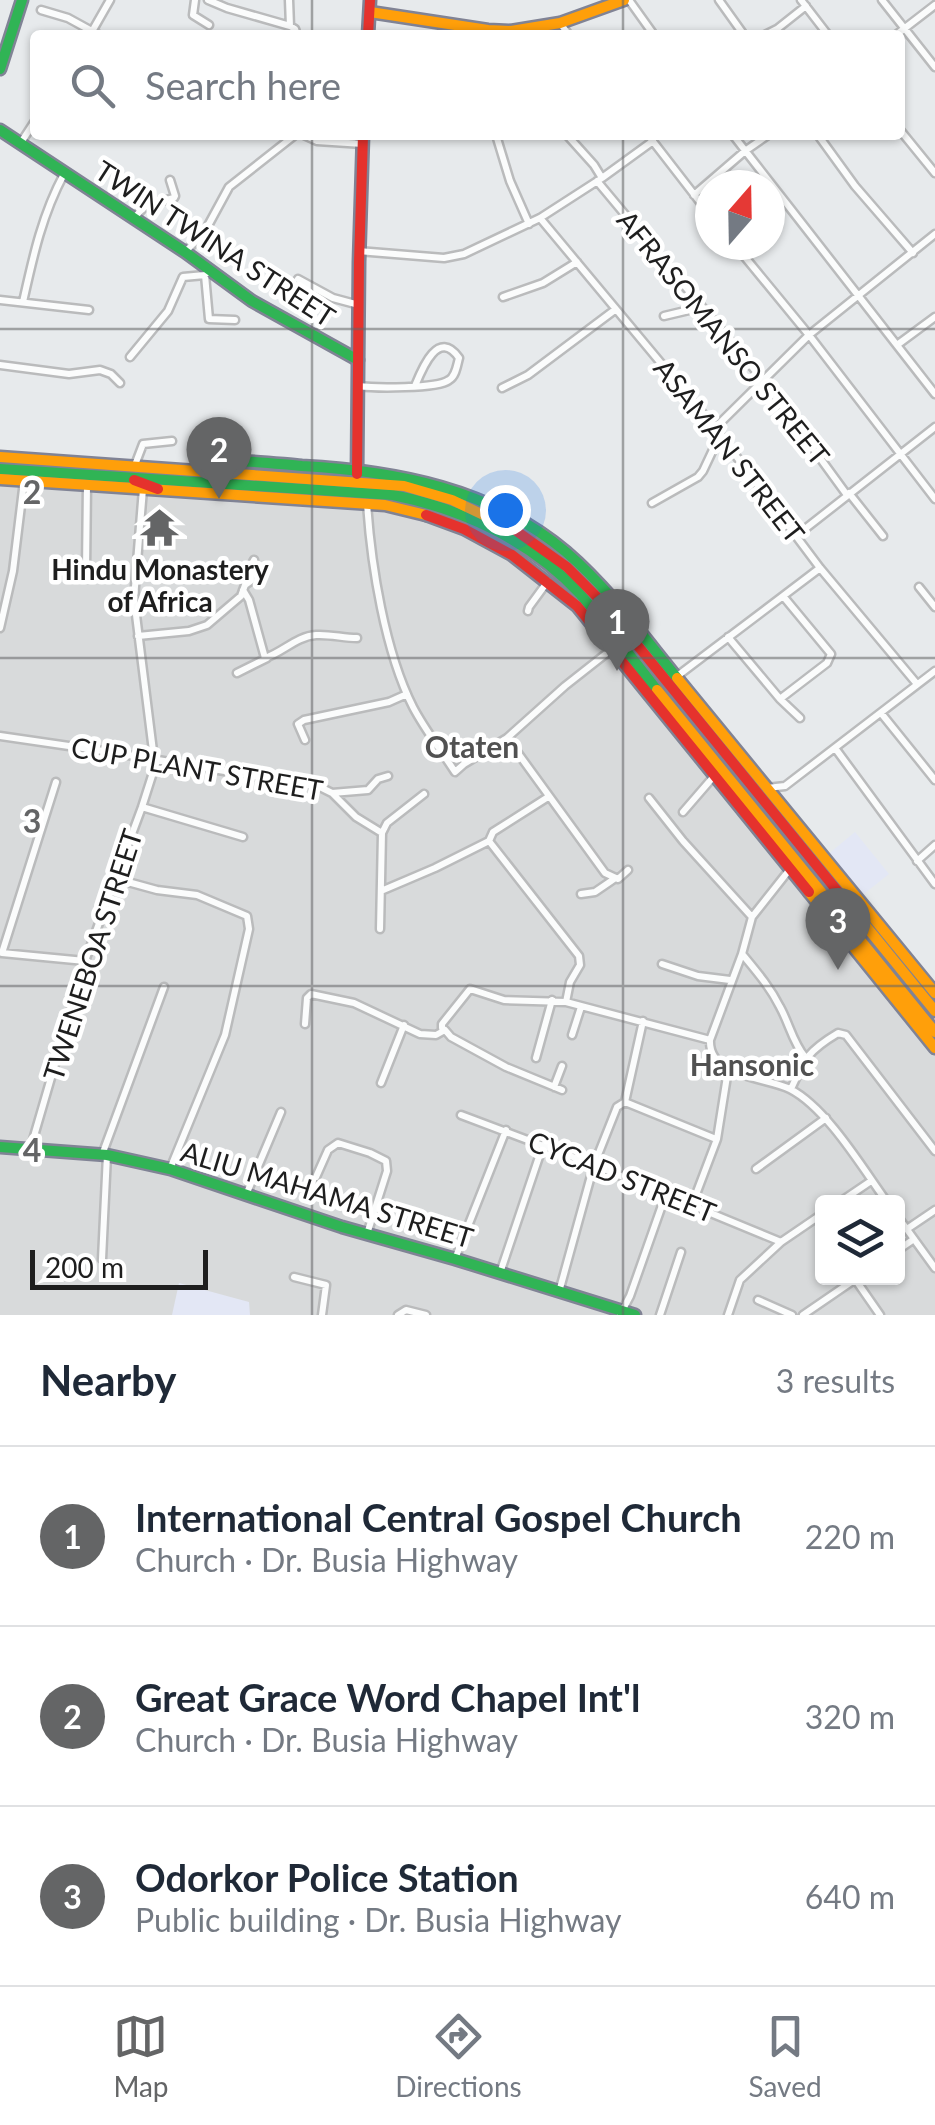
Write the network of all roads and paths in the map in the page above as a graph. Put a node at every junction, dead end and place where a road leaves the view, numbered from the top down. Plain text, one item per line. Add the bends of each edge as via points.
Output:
1 (22, 0) edge
2 (110, 0) edge
3 (196, 0) edge
4 (208, 0) edge
5 (289, 0) edge
6 (626, 0) edge
7 (720, 0) edge
8 (882, 0) edge
9 (804, 3) edge
10 (601, 4) edge
11 (935, 5) edge
12 (370, 6) edge
13 (42, 10) dead end
14 (560, 23) junction
15 (209, 25) dead end
16 (290, 26) junction
17 (904, 29) joint
18 (87, 30) edge
19 (95, 30) edge
20 (296, 30) edge
21 (494, 30) edge
22 (522, 30) edge
23 (565, 30) edge
24 (650, 30) edge
25 (741, 30) edge
26 (774, 30) edge
27 (824, 30) edge
28 (905, 30) edge
29 (4, 36) edge
30 (935, 68) edge
31 (0, 69) edge
32 (30, 128) edge
33 (0, 130) edge
34 (905, 136) edge
35 (289, 140) edge
36 (315, 140) edge
37 (363, 140) edge
38 (498, 140) edge
39 (571, 140) edge
40 (648, 140) edge
41 (652, 140) edge
42 (736, 140) edge
43 (761, 140) edge
44 (822, 140) edge
45 (20, 144) junction
46 (745, 151) junction
47 (64, 174) junction
48 (935, 174) edge
49 (170, 180) dead end
50 (600, 180) junction
51 (694, 195) joint
52 (133, 218) junction
53 (540, 218) junction
54 (529, 224) junction
55 (935, 234) edge
56 (358, 251) junction
57 (185, 252) junction
58 (913, 252) junction
59 (747, 260) edge
60 (577, 262) junction
61 (207, 273) junction
62 (298, 280) dead end
63 (858, 296) junction
64 (503, 297) dead end
65 (0, 300) edge
66 (23, 302) junction
67 (360, 305) junction
68 (702, 307) junction
69 (616, 309) junction
70 (89, 310) dead end
71 (664, 316) dead end
72 (935, 317) edge
73 (235, 320) dead end
74 (809, 335) junction
75 (897, 345) junction
76 (130, 358) dead end
77 (358, 360) junction
78 (0, 364) edge
79 (764, 381) junction
80 (120, 383) dead end
81 (358, 386) junction
82 (415, 386) junction
83 (502, 388) dead end
84 (935, 394) edge
85 (935, 427) edge
86 (717, 432) junction
87 (172, 441) dead end
88 (358, 454) junction
89 (900, 454) junction
90 (0, 456) edge
91 (135, 466) junction
92 (0, 470) edge
93 (374, 472) junction
94 (357, 475) junction
95 (0, 479) edge
96 (24, 481) junction
97 (137, 482) junction
98 (87, 484) junction
99 (244, 486) junction
100 (420, 490) junction
101 (358, 493) junction
102 (848, 494) junction
103 (935, 500) edge
104 (367, 503) junction
105 (652, 504) dead end
106 (796, 536) junction
107 (883, 536) dead end
108 (560, 554) junction
109 (254, 560) dead end
110 (820, 568) junction
111 (86, 570) dead end
112 (548, 580) junction
113 (919, 588) dead end
114 (243, 590) junction
115 (784, 596) junction
116 (935, 607) edge
117 (528, 611) dead end
118 (0, 628) edge
119 (138, 636) junction
120 (728, 637) junction
121 (356, 638) dead end
122 (612, 649) junction
123 (268, 658) junction
124 (634, 660) junction
125 (935, 671) edge
126 (236, 674) dead end
127 (632, 675) junction
128 (676, 677) junction
129 (918, 684) junction
130 (407, 694) junction
131 (780, 699) junction
132 (881, 713) junction
133 (800, 718) dead end
134 (0, 736) edge
135 (507, 738) junction
136 (304, 740) dead end
137 (835, 748) junction
138 (155, 759) junction
139 (935, 759) edge
140 (924, 768) junction
141 (718, 773) junction
142 (388, 776) dead end
143 (935, 780) edge
144 (56, 782) dead end
145 (785, 786) junction
146 (767, 788) junction
147 (332, 793) junction
148 (424, 794) dead end
149 (548, 797) junction
150 (649, 798) dead end
151 (779, 803) junction
152 (142, 807) junction
153 (683, 812) dead end
154 (780, 819) junction
155 (770, 828) junction
156 (382, 833) junction
157 (242, 838) dead end
158 (488, 841) junction
159 (935, 845) edge
160 (917, 861) junction
161 (790, 869) junction
162 (628, 870) dead end
163 (116, 879) junction
164 (614, 879) junction
165 (935, 884) edge
166 (381, 891) junction
167 (581, 894) dead end
168 (752, 916) junction
169 (865, 924) junction
170 (380, 929) dead end
171 (854, 932) junction
172 (1, 953) edge
173 (742, 954) junction
174 (86, 962) junction
175 (662, 964) dead end
176 (730, 980) junction
177 (164, 986) dead end
178 (934, 990) edge
179 (552, 1000) junction
180 (566, 1002) junction
181 (580, 1007) junction
182 (935, 1011) edge
183 (643, 1020) junction
184 (306, 1024) dead end
185 (404, 1026) junction
186 (933, 1028) edge
187 (445, 1030) junction
188 (572, 1035) dead end
189 (710, 1040) junction
190 (935, 1048) edge
191 (806, 1057) junction
192 (536, 1058) dead end
193 (562, 1066) dead end
194 (728, 1070) junction
195 (381, 1083) dead end
196 (791, 1089) junction
197 (624, 1102) junction
198 (282, 1112) dead end
199 (461, 1115) dead end
200 (826, 1118) junction
201 (506, 1130) junction
202 (716, 1139) junction
203 (543, 1145) junction
204 (0, 1148) edge
205 (30, 1150) junction
206 (935, 1151) edge
207 (104, 1155) junction
208 (594, 1164) junction
209 (170, 1169) junction
210 (756, 1169) dead end
211 (316, 1176) dead end
212 (872, 1181) junction
213 (246, 1194) junction
214 (666, 1194) junction
215 (851, 1195) edge
216 (882, 1195) edge
217 (692, 1205) junction
218 (935, 1210) edge
219 (815, 1219) edge
220 (906, 1230) joint
221 (367, 1234) junction
222 (914, 1239) junction
223 (780, 1242) junction
224 (905, 1245) edge
225 (682, 1252) dead end
226 (102, 1259) dead end
227 (455, 1259) junction
228 (935, 1268) edge
229 (500, 1273) junction
230 (294, 1276) dead end
231 (846, 1285) edge
232 (861, 1285) edge
233 (560, 1292) junction
234 (758, 1300) dead end
235 (621, 1313) edge
236 (322, 1315) edge
237 (398, 1315) edge
238 (426, 1315) edge
239 (635, 1315) edge
240 (660, 1315) edge
241 (728, 1315) edge
242 (792, 1315) edge
243 (803, 1315) edge
244 (880, 1315) edge

1 - 29 main road
2 - 19 street
3 - 15 street via 193,15
4 - 16 street
5 - 16 street
6 - 10 main road
6 - 24 street
7 - 25 street
8 - 17 street
9 - 26 street
9 - 27 street
10 - 14 main road
11 - 17 street
12 - 21 main road
13 - 18 street
14 - 22 main road
14 - 23 street
16 - 20 street
28 - 30 street
29 - 31 main road
32 - 45 street
33 - 45 main road, TWIN TWINA STREET
34 - 48 street
35 - 57 street via 229,187 204,234
36 - 37 street
37 - 56 main road
38 - 54 street
39 - 50 street, AFRASOMANSO STREET
40 - 50 street
41 - 51 street
42 - 46 street
43 - 46 street
44 - 58 street
45 - 47 main road, TWIN TWINA STREET
46 - 51 street
46 - 63 street
47 - 52 main road, TWIN TWINA STREET
47 - 66 street via 37,238
49 - 52 street via 174,198 146,204
50 - 53 street
50 - 68 street, AFRASOMANSO STREET
52 - 57 main road, TWIN TWINA STREET
53 - 54 street
53 - 60 street, ASAMAN STREET
54 - 56 street via 455,257
55 - 58 street
56 - 67 main road
57 - 61 main road, TWIN TWINA STREET
58 - 63 street
59 - 74 street
60 - 64 street
60 - 69 street, ASAMAN STREET
61 - 73 street via 208,319
61 - 76 street via 183,277 168,312
61 - 77 main road, TWIN TWINA STREET
62 - 67 street
63 - 74 street
63 - 75 street
65 - 66 street
66 - 70 street
67 - 77 main road
68 - 71 street
68 - 79 street, AFRASOMANSO STREET
69 - 83 street
69 - 86 street, ASAMAN STREET
72 - 75 street
74 - 79 street
74 - 89 street
75 - 84 street
77 - 81 main road
78 - 80 street via 69,374 100,370
79 - 86 street
79 - 102 street, AFRASOMANSO STREET
81 - 82 street
81 - 88 main road
82 - 82 street via 449,380 460,358 456,352 430,355
85 - 89 street
86 - 105 street via 698,477
86 - 106 street, ASAMAN STREET
87 - 91 street via 143,444
88 - 93 main road
88 - 94 main road
89 - 102 street
89 - 103 street
90 - 91 main road
91 - 94 main road
92 - 97 main road
93 - 94 main road
93 - 108 main road via 475,496 510,513
94 - 99 main road via 341,484 266,479
94 - 100 main road
94 - 101 main road
95 - 96 main road
96 - 98 main road
96 - 118 street
97 - 98 main road
97 - 99 main road
97 - 104 main road via 158,489
97 - 119 street
98 - 111 street
99 - 101 main road
100 - 101 main road via 368,486
100 - 108 main road
101 - 124 main road via 428,502 507,536 578,592
102 - 106 street
102 - 107 street, AFRASOMANSO STREET
104 - 112 main road via 450,521
104 - 130 street via 384,622
106 - 110 street, ASAMAN STREET
108 - 128 main road via 599,584
108 - 154 main road
109 - 114 street via 252,580
110 - 115 street
110 - 129 street, ASAMAN STREET
112 - 117 street
112 - 122 main road
113 - 116 street
114 - 119 street via 207,624
114 - 123 street
115 - 120 street
115 - 131 street via 831,654
119 - 138 street
120 - 128 street
120 - 131 street
121 - 123 street via 314,635
122 - 127 main road
122 - 135 street
123 - 126 street
124 - 127 main road
124 - 141 main road
125 - 129 street
127 - 141 main road
128 - 146 main road
129 - 132 street
130 - 135 street via 455,772
130 - 136 street via 304,720 298,725
131 - 133 street
132 - 137 street
132 - 140 street
134 - 138 street, CUP PLANT STREET
135 - 149 street
137 - 145 street
137 - 160 street
138 - 147 street, CUP PLANT STREET
138 - 152 street, TWENEBOA STREET
139 - 140 street
140 - 143 street
141 - 153 street
141 - 155 main road
141 - 161 main road
142 - 147 street, CUP PLANT STREET via 368,790
144 - 172 street
145 - 146 street
145 - 151 street
146 - 151 main road
147 - 156 street
148 - 156 street
149 - 158 street
149 - 164 street
150 - 168 street
151 - 178 main road
152 - 157 street
152 - 163 street, TWENEBOA STREET
154 - 155 main road
154 - 169 main road
155 - 171 main road
156 - 166 street
158 - 166 street
158 - 180 street via 579,956
159 - 160 street
160 - 165 street
161 - 168 street
161 - 190 main road
162 - 164 street
163 - 174 street, TWENEBOA STREET
163 - 209 street via 197,895 247,916 250,929 225,1035
164 - 167 street
166 - 170 street
168 - 173 street
169 - 171 main road
169 - 182 main road
171 - 186 main road
172 - 174 street
173 - 176 street
173 - 191 street via 769,986
174 - 205 street, TWENEBOA STREET
175 - 176 street
176 - 189 street
177 - 207 street
179 - 180 street
179 - 187 street via 504,1000 470,989 445,1019
179 - 192 street
180 - 181 street
181 - 183 street
181 - 188 street
183 - 189 street
183 - 197 street
184 - 185 street via 311,994 354,1003
185 - 187 street via 430,1036
185 - 195 street
187 - 193 street via 506,1067 558,1088
189 - 194 street via 713,1056
191 - 196 street
191 - 206 street via 838,1033 846,1036
194 - 196 street
194 - 202 street
196 - 200 street
197 - 202 street
197 - 208 street
198 - 213 street
199 - 201 street, CYCAD STREET
200 - 210 street
200 - 212 street
201 - 203 street, CYCAD STREET
201 - 227 street
202 - 217 street
203 - 208 street, CYCAD STREET
203 - 229 street
204 - 205 main road, ALIU MAHAMA STREET
205 - 207 main road, ALIU MAHAMA STREET
207 - 209 main road, ALIU MAHAMA STREET
207 - 226 street
208 - 214 street, CYCAD STREET
208 - 233 street
209 - 213 main road, ALIU MAHAMA STREET
211 - 221 street via 338,1143 381,1158 387,1167
212 - 215 street
212 - 216 street
213 - 221 main road, ALIU MAHAMA STREET
214 - 217 street, CYCAD STREET
214 - 235 street
217 - 223 street, CYCAD STREET
218 - 220 street
219 - 223 street
220 - 222 street
221 - 227 main road, ALIU MAHAMA STREET
222 - 224 street
222 - 228 street
223 - 241 street via 740,1280
225 - 240 street
227 - 229 main road, ALIU MAHAMA STREET
229 - 233 main road, ALIU MAHAMA STREET
230 - 236 street via 326,1284
231 - 243 street
232 - 244 street
233 - 235 main road, ALIU MAHAMA STREET
234 - 242 street
235 - 239 main road, ALIU MAHAMA STREET
237 - 238 street

